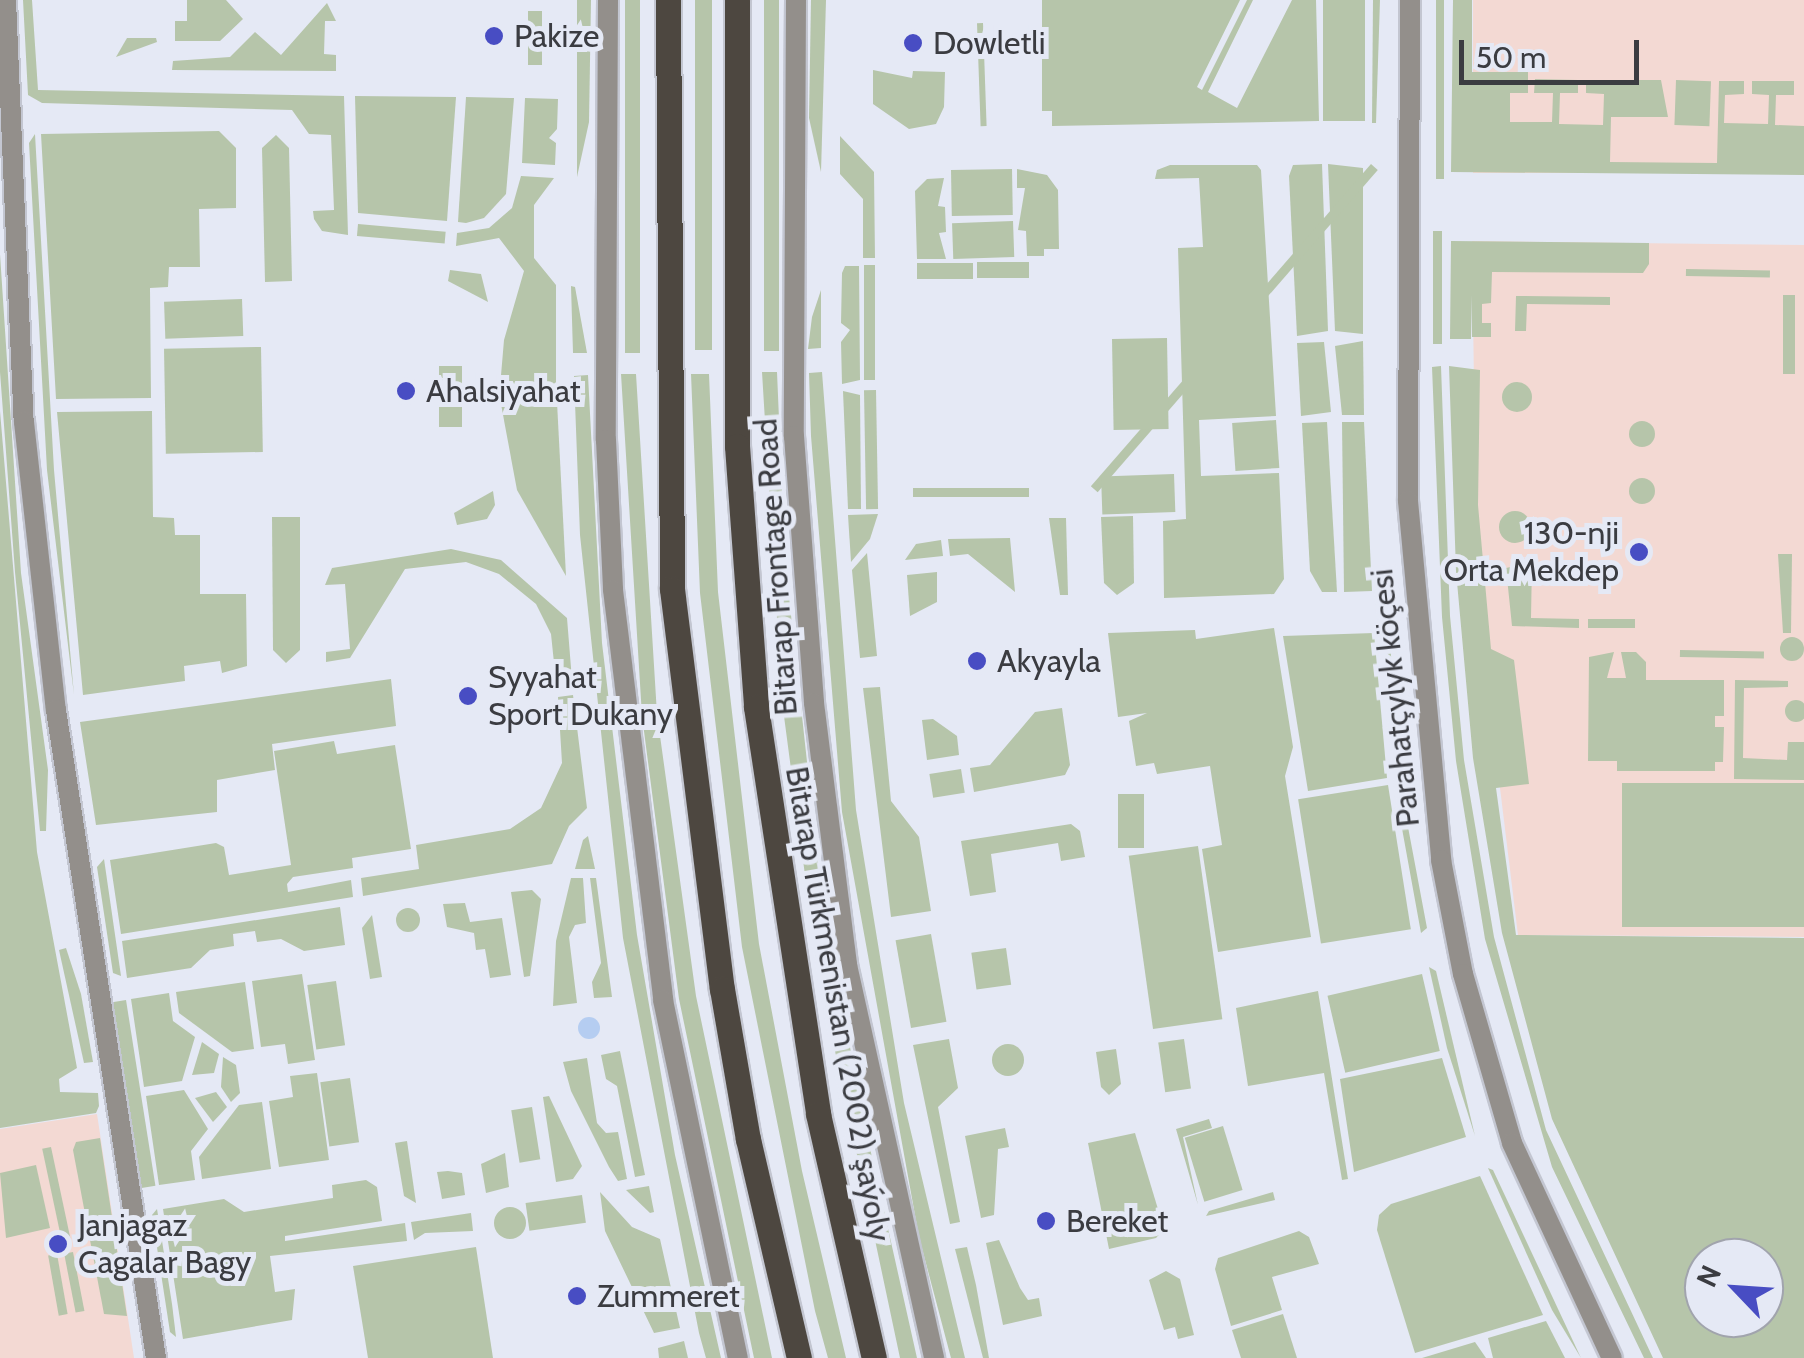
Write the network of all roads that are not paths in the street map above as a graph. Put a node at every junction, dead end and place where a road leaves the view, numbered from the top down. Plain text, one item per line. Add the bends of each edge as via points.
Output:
1 (6, 0) edge
2 (608, 0) edge
3 (668, 0) edge
4 (738, 0) edge
5 (796, 0) edge
6 (1410, 0) edge
7 (156, 1358) edge
8 (738, 1358) edge
9 (799, 1358) edge
10 (874, 1358) edge
11 (934, 1358) edge
12 (1612, 1358) edge

1 - 7 street via 30,480 56,710
2 - 8 street via 606,440 623,699 663,1000
3 - 9 main road via 672,589 722,989 748,1139
4 - 10 main road, Bitarap Türkmenistan (2002) şaýoly via 737,446 756,707 812,1078
5 - 11 street, Bitarap Frontage Road via 794,436 816,721 847,965
6 - 12 street, Parahatçylyk köçesi via 1408,501 1441,860 1464,974 1512,1143

